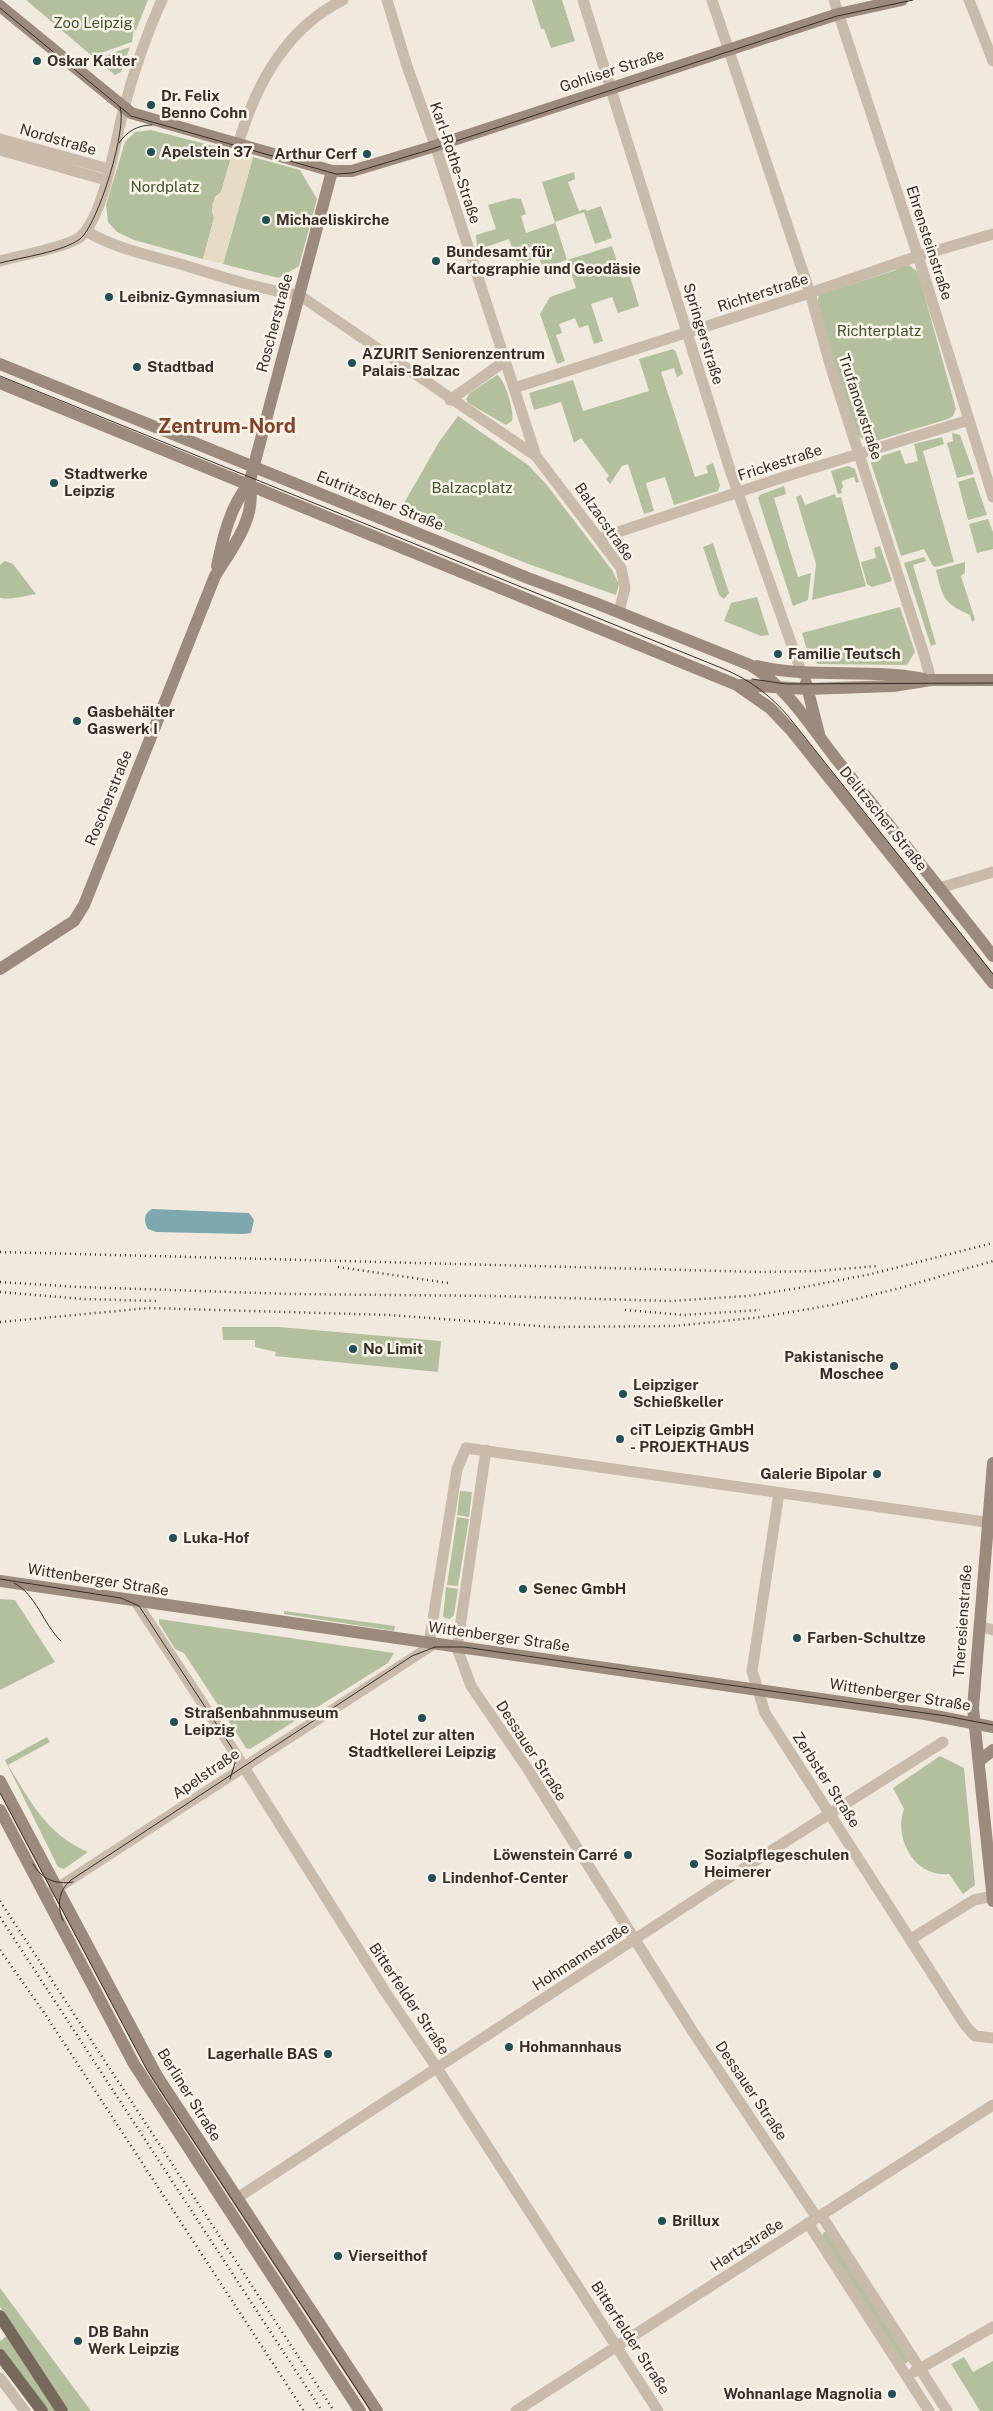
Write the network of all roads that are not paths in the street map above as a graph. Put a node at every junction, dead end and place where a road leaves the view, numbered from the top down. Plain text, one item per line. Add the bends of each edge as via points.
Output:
1 (162, 0) edge
2 (343, 0) edge
3 (387, 0) edge
4 (583, 0) edge
5 (712, 0) edge
6 (834, 0) edge
7 (902, 0) edge
8 (969, 0) edge
9 (0, 6) edge
10 (838, 14) junction
11 (728, 50) junction
12 (993, 61) edge
13 (611, 88) junction
14 (123, 109) junction
15 (0, 139) edge
16 (238, 145) junction
17 (435, 146) junction
18 (0, 150) edge
19 (332, 171) junction
20 (107, 174) junction
21 (86, 231) junction
22 (993, 234) edge
23 (918, 256) junction
24 (0, 261) edge
25 (810, 293) junction
26 (299, 295) junction
27 (687, 333) junction
28 (505, 361) junction
29 (0, 364) edge
30 (0, 383) edge
31 (514, 388) junction
32 (450, 400) junction
33 (969, 420) junction
34 (524, 421) junction
35 (510, 439) junction
36 (860, 454) junction
37 (536, 456) junction
38 (253, 467) junction
39 (249, 484) junction
40 (739, 492) junction
41 (993, 497) edge
42 (600, 538) junction
43 (619, 612) junction
44 (750, 665) junction
45 (802, 674) junction
46 (930, 680) junction
47 (993, 680) edge
48 (737, 685) junction
49 (782, 688) junction
50 (808, 689) junction
51 (821, 740) junction
52 (993, 872) edge
53 (939, 888) junction
54 (993, 956) edge
55 (0, 969) edge
56 (993, 983) edge
57 (486, 1450) junction
58 (993, 1463) edge
59 (779, 1493) junction
60 (990, 1522) edge
61 (0, 1582) edge
62 (136, 1602) junction
63 (979, 1626) junction
64 (993, 1630) edge
65 (431, 1644) junction
66 (457, 1648) junction
67 (757, 1690) junction
68 (975, 1723) junction
69 (993, 1727) edge
70 (943, 1742) dead end
71 (993, 1750) edge
72 (979, 1761) junction
73 (244, 1767) junction
74 (0, 1781) edge
75 (0, 1810) edge
76 (830, 1815) junction
77 (56, 1889) junction
78 (45, 1896) junction
79 (992, 1896) edge
80 (993, 1901) edge
81 (911, 1939) junction
82 (634, 1940) junction
83 (993, 2038) edge
84 (437, 2068) junction
85 (993, 2105) edge
86 (237, 2198) junction
87 (815, 2219) junction
88 (0, 2316) edge
89 (993, 2327) edge
90 (618, 2346) junction
91 (0, 2355) edge
92 (919, 2369) junction
93 (907, 2376) junction
94 (0, 2378) edge
95 (24, 2411) edge
96 (42, 2411) edge
97 (62, 2411) edge
98 (360, 2411) edge
99 (377, 2411) edge
100 (517, 2411) edge
101 (658, 2411) edge
102 (929, 2411) edge
103 (947, 2411) edge

1 - 14 street via 144,42
2 - 16 street via 326,9 297,33 279,55 255,95
3 - 17 street, Karl-Rothe-Straße
4 - 13 street, Springerstraße
5 - 11 street, Trufanowstraße
6 - 10 street, Ehrensteinstraße
7 - 10 main road, Gohliser Straße
8 - 12 street
9 - 14 main road
10 - 11 main road, Gohliser Straße
10 - 23 street, Ehrensteinstraße
11 - 13 main road, Gohliser Straße
11 - 25 street, Trufanowstraße
13 - 17 main road, Gohliser Straße
13 - 27 street, Springerstraße
14 - 16 main road via 139,117
14 - 20 street
15 - 20 street, Nordstraße
16 - 19 main road
17 - 19 main road, Gohliser Straße via 352,171
17 - 28 street, Karl-Rothe-Straße
18 - 20 street, Nordstraße
19 - 26 main road, Roscherstraße
20 - 21 street via 94,220
21 - 24 street via 72,241
21 - 26 street via 106,243
22 - 23 street, Richterstraße
23 - 25 street, Richterstraße
23 - 33 street, Ehrensteinstraße
25 - 27 street, Richterstraße
25 - 36 street, Trufanowstraße
26 - 32 street, Balzacstraße
26 - 38 main road, Roscherstraße
27 - 31 street, Richterstraße
27 - 40 street, Springerstraße
28 - 31 street, Karl-Rothe-Straße
28 - 32 street
29 - 38 main road, Eutritzscher Straße
30 - 39 main road
31 - 34 street, Karl-Rothe-Straße
32 - 35 street, Balzacstraße
33 - 36 street, Frickestraße
33 - 41 street, Ehrensteinstraße
34 - 35 street
34 - 37 street, Balzacstraße
35 - 37 street, Balzacstraße
36 - 40 street, Frickestraße
36 - 46 street, Trufanowstraße
37 - 42 street, Balzacstraße
38 - 39 main road, Roscherstraße
38 - 43 main road, Eutritzscher Straße
39 - 48 main road
39 - 55 main road, Roscherstraße via 251,505 237,540 215,576 84,906 74,921
40 - 42 street, Frickestraße
40 - 45 street, Springerstraße
42 - 43 street, Balzacstraße via 621,568 625,588
43 - 44 main road, Eutritzscher Straße
44 - 45 main road
44 - 49 main road, Delitzscher Straße
45 - 46 main road via 896,675
45 - 50 main road
46 - 47 main road
46 - 50 main road via 899,685
48 - 49 main road
48 - 56 main road, Delitzscher Straße via 770,708 791,730
49 - 50 main road
49 - 51 main road, Delitzscher Straße
50 - 51 main road
51 - 53 main road, Delitzscher Straße
52 - 53 street
53 - 54 main road, Delitzscher Straße
57 - 59 street
57 - 65 street via 466,1448 457,1469
57 - 66 street
58 - 60 main road, Theresienstraße
59 - 60 street
59 - 67 street, Zerbster Straße via 752,1671
60 - 63 main road, Theresienstraße
61 - 62 main road, Wittenberger Straße
62 - 65 main road, Wittenberger Straße
62 - 73 street, Bitterfelder Straße
63 - 64 street
63 - 68 main road, Theresienstraße via 973,1708
65 - 66 main road, Wittenberger Straße
65 - 73 street, Apelstraße
66 - 67 main road, Wittenberger Straße
66 - 82 street, Dessauer Straße via 475,1692
67 - 68 main road, Wittenberger Straße
67 - 76 street, Zerbster Straße via 765,1713
68 - 69 main road, Wittenberger Straße
68 - 72 main road, Theresienstraße
70 - 76 street, Hohmannstraße
71 - 72 main road
72 - 79 main road, Theresienstraße
73 - 77 street, Apelstraße
73 - 84 street, Bitterfelder Straße
74 - 77 main road, Berliner Straße
75 - 78 main road, Berliner Straße
76 - 81 street, Zerbster Straße
76 - 82 street, Hohmannstraße
77 - 78 street, Apelstraße
77 - 86 main road, Berliner Straße via 157,2076
78 - 98 main road, Berliner Straße via 134,2064
79 - 80 main road, Theresienstraße
79 - 81 street via 974,1900
81 - 83 street, Zerbster Straße via 965,2025 975,2036
82 - 84 street, Hohmannstraße
82 - 87 street, Dessauer Straße
84 - 86 street, Hohmannstraße
84 - 90 street, Bitterfelder Straße
85 - 87 street, Hartzstraße
86 - 99 main road, Berliner Straße
87 - 90 street, Hartzstraße
87 - 92 street, Dessauer Straße
87 - 93 street, Dessauer Straße
88 - 97 main road
89 - 92 street
90 - 100 street, Hartzstraße
90 - 101 street, Bitterfelder Straße
91 - 96 main road
92 - 93 street
92 - 103 street, Dessauer Straße
93 - 102 street, Dessauer Straße
94 - 95 street

